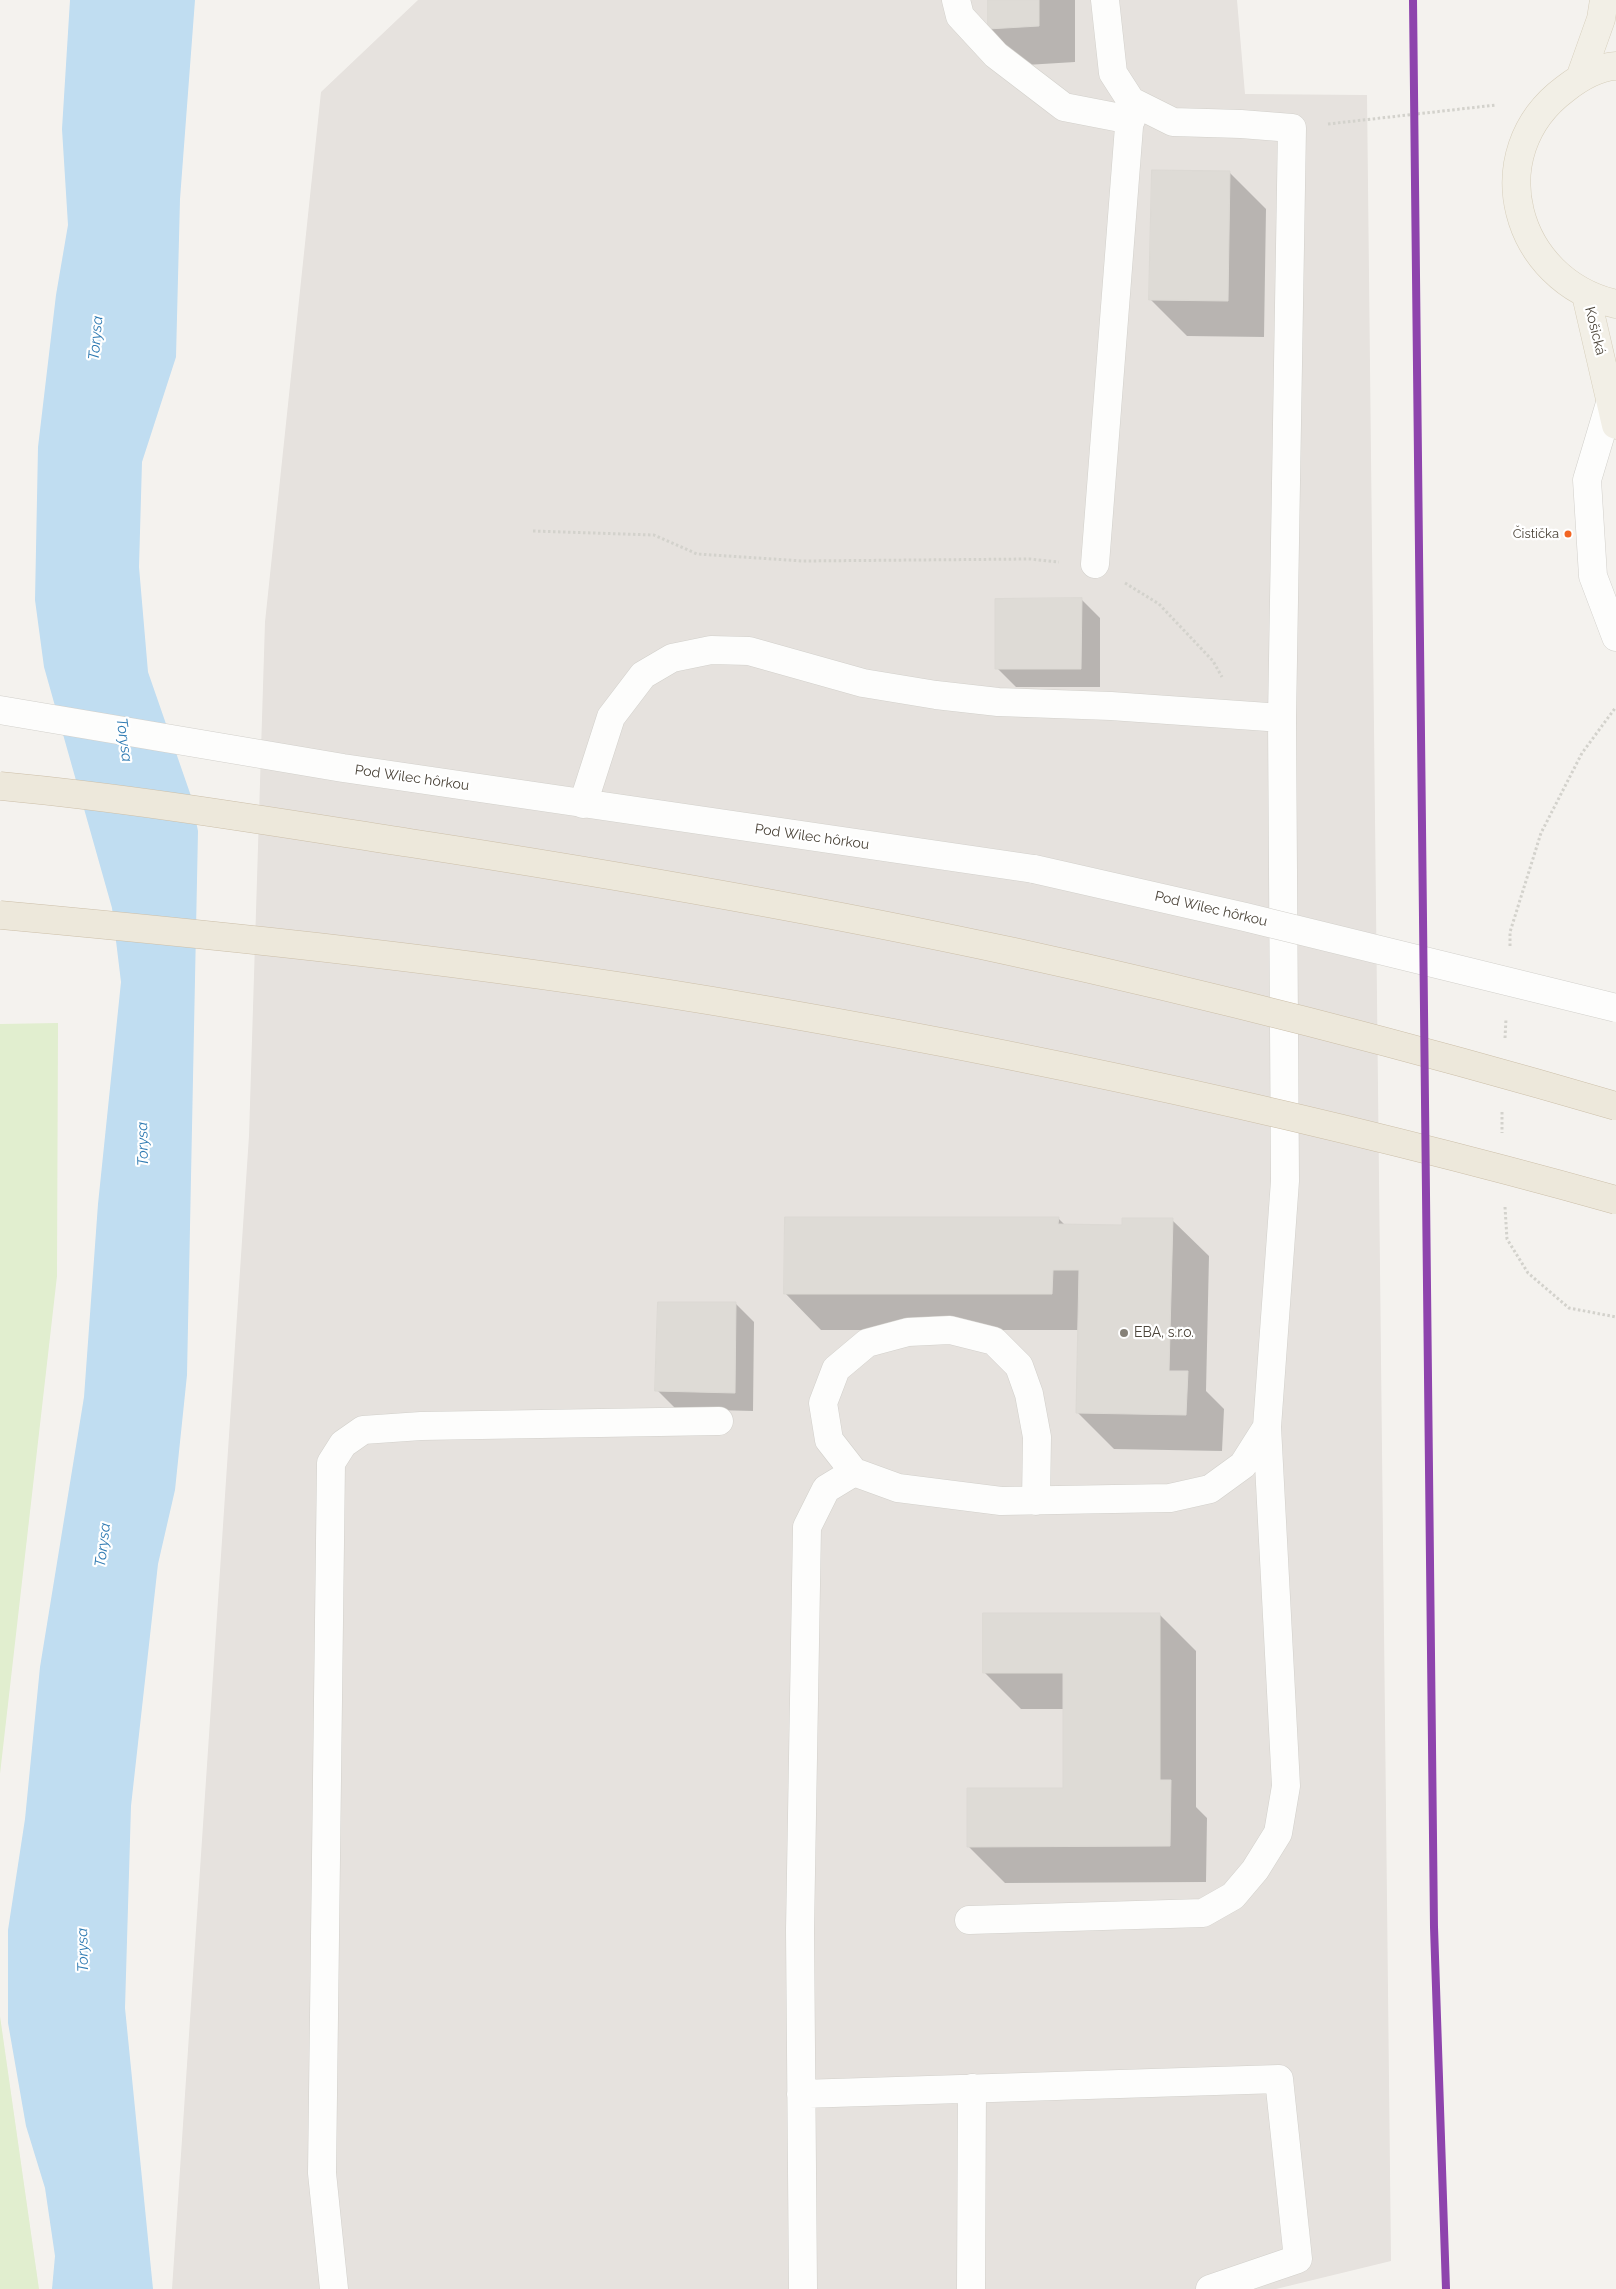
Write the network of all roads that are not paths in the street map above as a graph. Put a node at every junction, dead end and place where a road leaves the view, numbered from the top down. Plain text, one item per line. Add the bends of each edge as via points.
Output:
1 (956, 0) edge
2 (1105, 0) edge
3 (1604, 0) edge
4 (1616, 66) edge
5 (1580, 78) junction
6 (1131, 110) junction
7 (1586, 295) junction
8 (1616, 304) edge
9 (1613, 412) edge
10 (1095, 564) road end
11 (1616, 637) edge
12 (0, 710) edge
13 (1282, 718) junction
14 (0, 786) edge
15 (583, 804) junction
16 (0, 915) edge
17 (1616, 1008) edge
18 (1616, 1106) edge
19 (1616, 1200) edge
20 (719, 1421) dead end
21 (1267, 1427) junction
22 (854, 1472) junction
23 (1036, 1501) junction
24 (970, 1920) dead end
25 (972, 2088) junction
26 (801, 2094) junction
27 (334, 2289) edge
28 (802, 2289) edge
29 (971, 2289) edge
30 (1210, 2289) edge

1 - 6 street via 960,16 996,55 1064,107
2 - 6 street via 1114,73
3 - 5 main road via 1601,20
4 - 5 main road, Košická
5 - 7 main road, Košická via 1550,101 1528,133 1517,169 1518,208 1531,244 1554,274
6 - 10 street
6 - 13 street via 1173,122 1292,128
7 - 8 main road, Košická
7 - 9 main road, Košická
9 - 11 street via 1587,480 1593,576
12 - 15 street, Pod Wilec hôrkou via 343,768
13 - 15 street via 998,702 936,695 863,683 749,652 711,650 672,658 643,675 612,717
13 - 21 street via 1285,1181
14 - 18 highway, bridge via 230,816 529,861 763,902 1013,952 1265,1010
15 - 17 street, Pod Wilec hôrkou, bridge via 1034,869 1245,916
16 - 19 highway, bridge via 238,937 713,1001 1013,1057 1256,1108 1497,1167
20 - 27 street via 420,1426 363,1430 343,1444 331,1463 322,2173
21 - 23 street via 1243,1465 1210,1489 1170,1498
21 - 24 street via 1286,1786 1278,1833 1255,1870 1233,1896 1203,1913
22 - 23 street via 898,1488 1001,1501
22 - 23 street via 829,1440 823,1403 836,1369 867,1343 908,1332 950,1330 994,1341 1019,1366 1029,1394 1037,1437
22 - 26 street via 826,1489 807,1527 800,1930
25 - 26 street
25 - 29 street
25 - 30 street via 1279,2079 1298,2258
26 - 28 street

